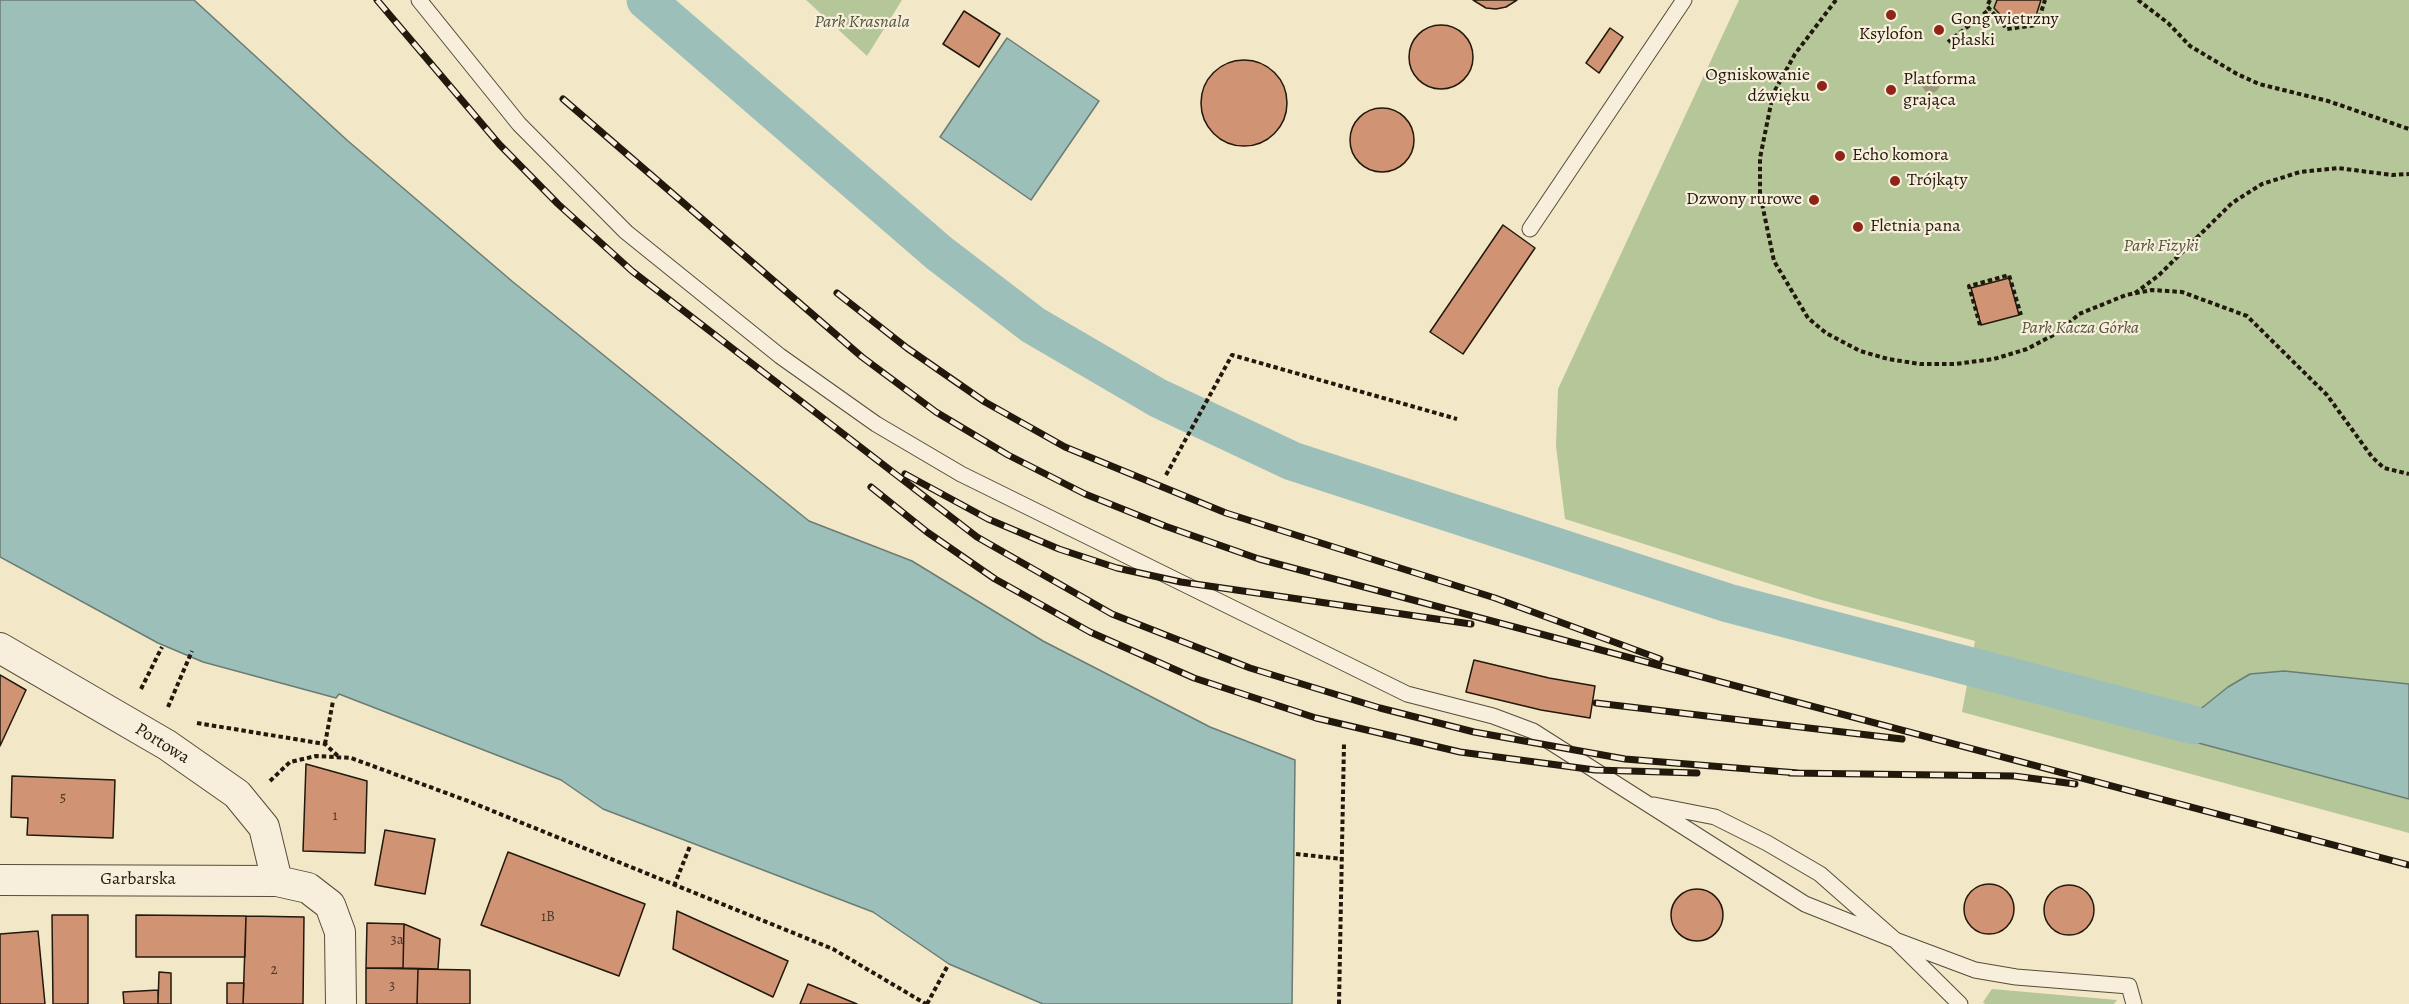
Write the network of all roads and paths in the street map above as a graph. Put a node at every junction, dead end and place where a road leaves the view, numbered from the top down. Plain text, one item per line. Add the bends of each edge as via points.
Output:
1 (419, 0) edge
2 (1684, 0) edge
3 (1836, 0) edge
4 (1990, 0) edge
5 (2045, 0) edge
6 (2138, 0) edge
7 (1990, 9) junction
8 (1948, 42) dead end
9 (2409, 129) edge
10 (2409, 174) edge
11 (1530, 230) dead end
12 (2134, 293) junction
13 (2021, 315) dead end
14 (1980, 325) dead end
15 (1457, 418) dead end
16 (2409, 474) edge
17 (1166, 475) dead end
18 (162, 647) dead end
19 (0, 648) edge
20 (192, 651) dead end
21 (137, 696) dead end
22 (333, 701) dead end
23 (166, 714) dead end
24 (228, 728) dead end
25 (1344, 743) dead end
26 (325, 744) junction
27 (339, 758) junction
28 (1646, 803) junction
29 (245, 804) junction
30 (690, 846) dead end
31 (1296, 854) dead end
32 (1342, 859) junction
33 (0, 880) edge
34 (277, 880) junction
35 (674, 886) junction
36 (1894, 940) junction
37 (947, 967) dead end
38 (341, 1004) edge
39 (927, 1004) edge
40 (1339, 1004) edge
41 (1960, 1004) edge
42 (2134, 1004) edge

1 - 28 lane via 519,124 626,232 780,356 876,424 961,474 1407,694 1533,730
2 - 11 lane
3 - 12 path via 1795,54 1773,94 1760,158 1761,194 1774,261 1808,318 1826,333 1860,351 1920,364 1955,364 1994,359 2027,349 2059,332 2079,314
4 - 7 path
5 - 7 path via 2037,25 2007,29
6 - 9 path via 2190,46 2244,77
7 - 8 path
10 - 12 path via 2338,168 2300,172 2262,184 2232,203 2158,276
12 - 16 path via 2182,292 2247,315 2327,395 2372,457 2384,468
13 - 14 path via 2009,275 1969,286
15 - 17 path via 1232,355
18 - 21 path
19 - 29 street, Portowa via 167,745 237,794
20 - 23 path
22 - 26 path
24 - 26 path
25 - 32 path
26 - 27 path
27 - 29 path via 316,756 290,762
27 - 35 path via 351,758 468,801
28 - 36 lane via 1805,904
28 - 36 lane via 1715,817 1767,843 1820,874
29 - 34 street, Portowa via 264,827
30 - 35 path
31 - 32 path
32 - 40 path
33 - 34 street, Garbarska
34 - 38 street, Garbarska via 308,888 330,905 340,932
35 - 39 path via 833,949
36 - 41 lane
36 - 42 lane via 1975,970 2129,986
37 - 39 path

